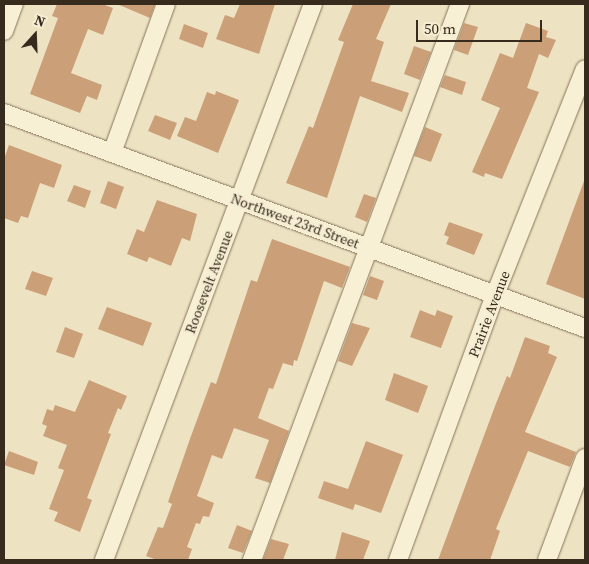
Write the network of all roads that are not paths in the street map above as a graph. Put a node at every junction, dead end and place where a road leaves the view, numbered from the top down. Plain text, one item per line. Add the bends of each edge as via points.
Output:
1 (14, 4) edge
2 (166, 4) edge
3 (313, 4) edge
4 (460, 4) edge
5 (4, 32) edge
6 (585, 69) edge
7 (4, 113) edge
8 (112, 153) junction
9 (240, 200) junction
10 (368, 248) junction
11 (495, 295) junction
12 (585, 328) edge
13 (585, 458) edge
14 (104, 560) edge
15 (252, 560) edge
16 (398, 560) edge
17 (547, 560) edge

1 - 5 street
2 - 8 street
3 - 9 street, Roosevelt Avenue
4 - 10 street
6 - 11 street, Prairie Avenue
7 - 8 street, Northwest 23rd Street
8 - 9 street, Northwest 23rd Street
9 - 10 street, Northwest 23rd Street
9 - 14 street, Roosevelt Avenue
10 - 11 street, Northwest 23rd Street
10 - 15 street
11 - 12 street, Northwest 23rd Street
11 - 16 street, Prairie Avenue
13 - 17 street

